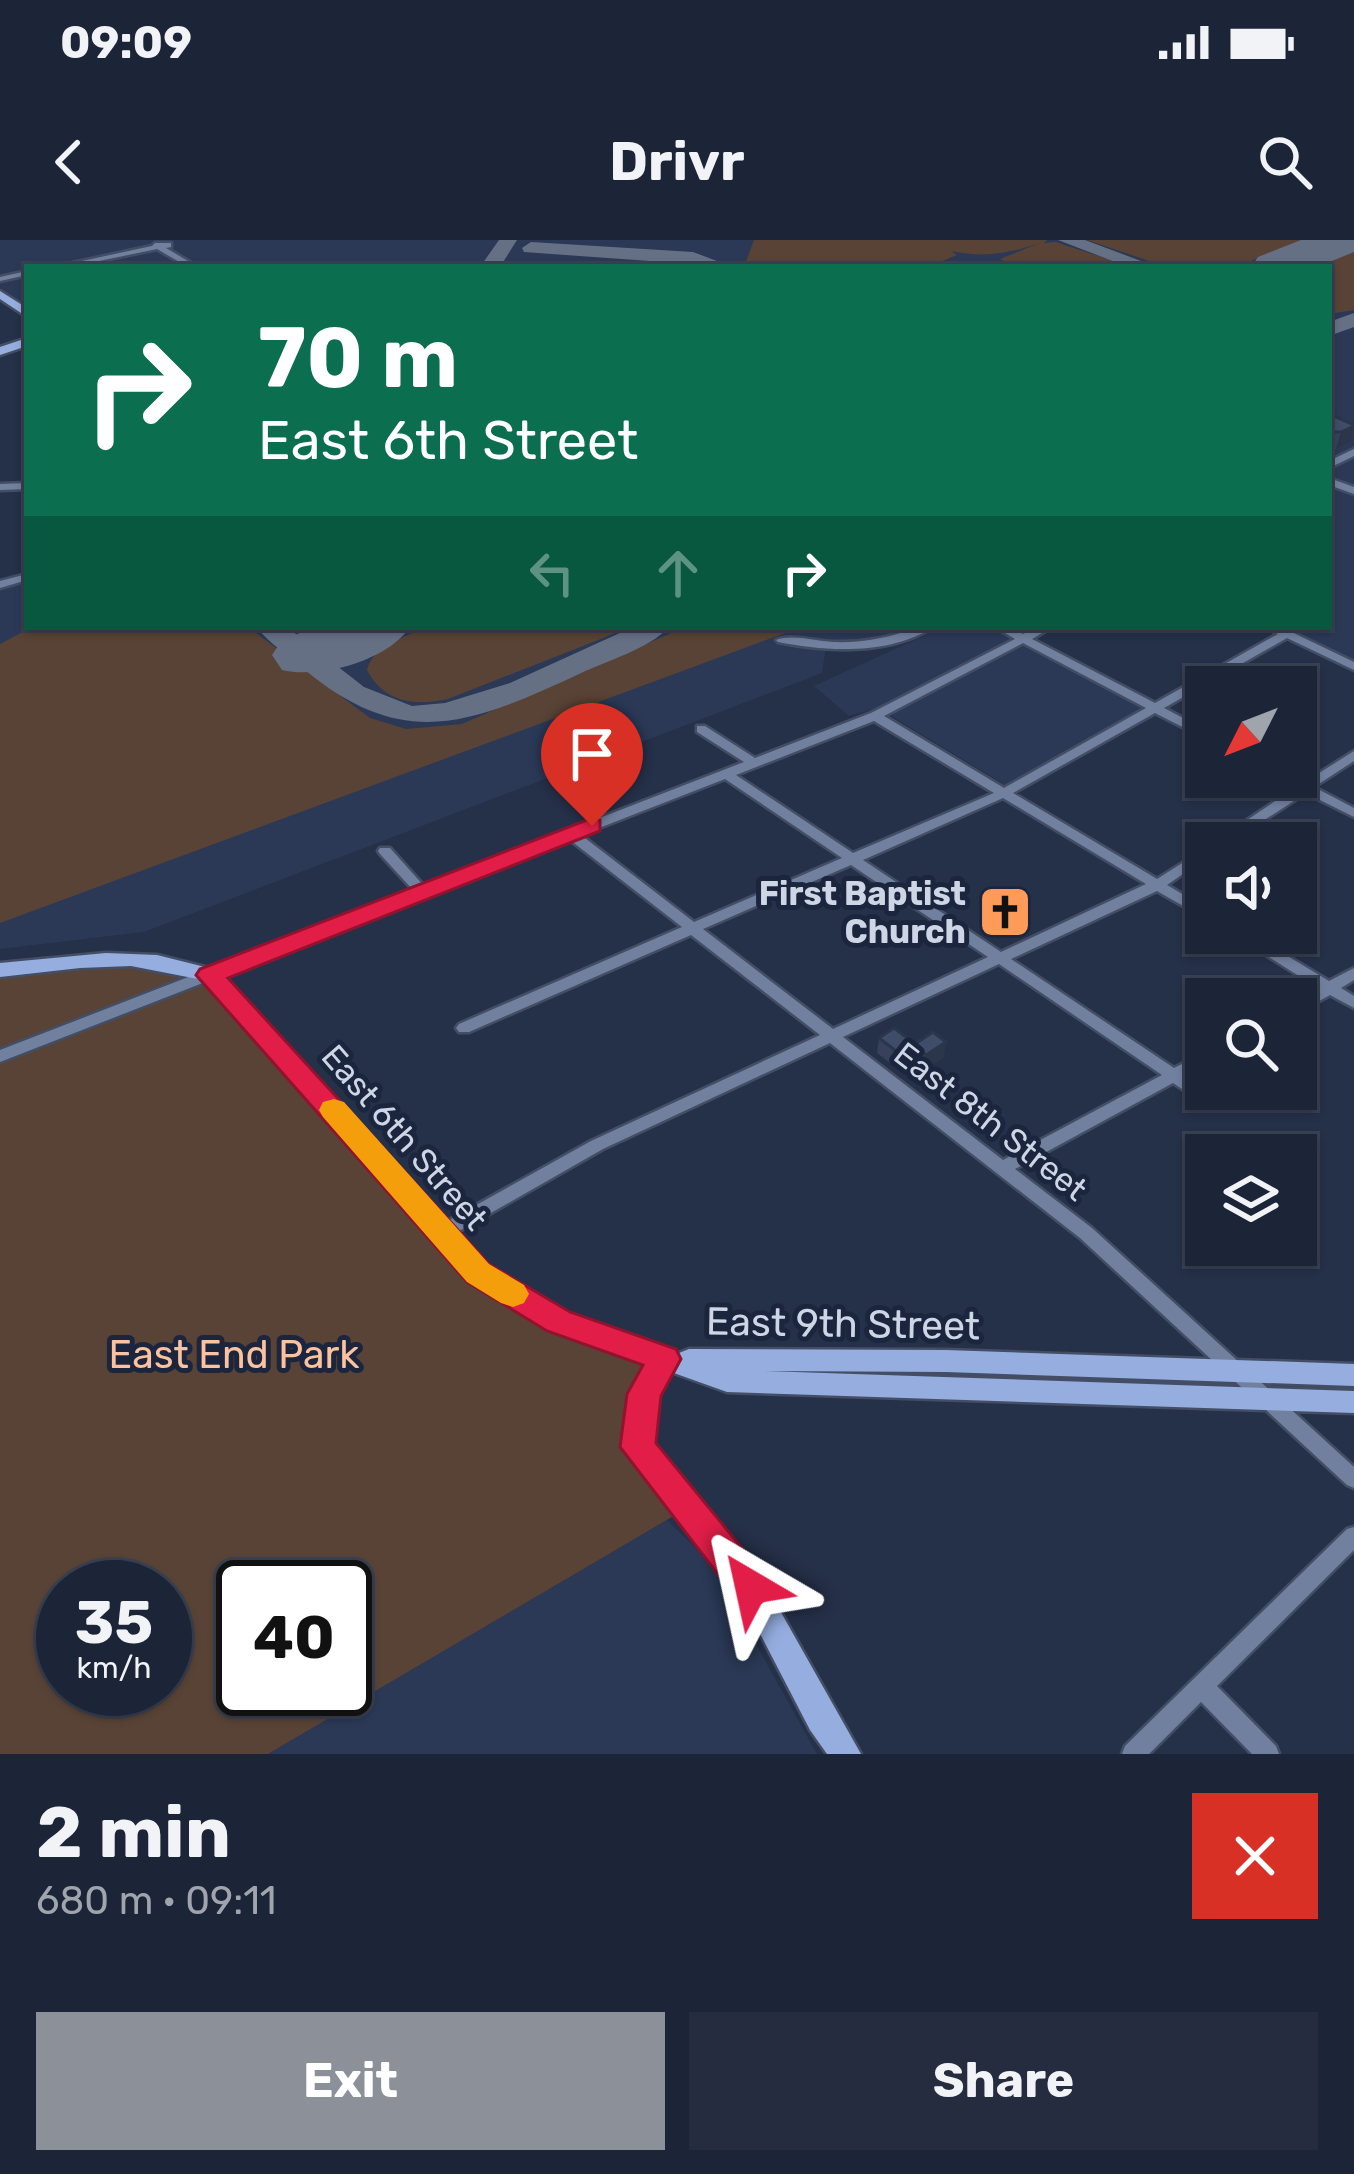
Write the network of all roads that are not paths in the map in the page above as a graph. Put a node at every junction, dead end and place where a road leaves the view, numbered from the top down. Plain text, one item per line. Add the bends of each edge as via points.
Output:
1 (72, 264) edge
2 (189, 264) edge
3 (921, 630) edge
4 (1006, 630) edge
5 (1040, 630) edge
6 (1278, 630) edge
7 (1286, 634) junction
8 (1023, 639) junction
9 (782, 640) dead end
10 (1354, 665) edge
11 (1154, 708) junction
12 (875, 716) junction
13 (1185, 724) edge
14 (701, 728) dead end
15 (1354, 755) edge
16 (754, 763) junction
17 (726, 774) junction
18 (1317, 779) edge
19 (1004, 793) junction
20 (1317, 793) edge
21 (1288, 798) edge
22 (1354, 813) edge
23 (1252, 822) edge
24 (571, 834) junction
25 (385, 851) dead end
26 (852, 859) junction
27 (1185, 866) edge
28 (1157, 885) junction
29 (422, 892) junction
30 (1185, 902) edge
31 (693, 928) junction
32 (1273, 954) edge
33 (1000, 958) junction
34 (0, 970) edge
35 (1354, 974) edge
36 (210, 975) junction
37 (1332, 990) junction
38 (1317, 998) edge
39 (1354, 1003) edge
40 (464, 1028) dead end
41 (832, 1036) junction
42 (0, 1056) edge
43 (1185, 1069) edge
44 (1174, 1075) junction
45 (1185, 1083) edge
46 (1002, 1168) junction
47 (441, 1233) junction
48 (664, 1359) junction
49 (1241, 1373) junction
50 (1354, 1376) edge
51 (1266, 1397) junction
52 (1354, 1402) edge
53 (1354, 1479) edge
54 (1354, 1536) edge
55 (1204, 1689) junction
56 (845, 1754) edge
57 (1133, 1754) edge
58 (1268, 1754) edge

1 - 2 street via 160,245
3 - 9 street via 865,646
4 - 8 street
5 - 8 street
6 - 7 street
7 - 10 street
7 - 11 street
8 - 11 street
8 - 12 street
11 - 13 street
11 - 19 street
12 - 16 street
12 - 19 street
14 - 16 street
15 - 18 street
16 - 17 street
17 - 24 street
17 - 26 street
19 - 26 street
19 - 28 street
20 - 22 street
21 - 23 street
24 - 29 street
24 - 31 street, East 8th Street
25 - 29 street
26 - 31 street
26 - 33 street
27 - 28 street
28 - 30 street
28 - 33 street
29 - 36 street
31 - 40 street
31 - 41 street, East 8th Street
32 - 37 street
33 - 41 street
33 - 44 street
34 - 36 main road via 123,956
35 - 37 street
36 - 42 street
36 - 47 main road, East 6th Street
37 - 38 street
37 - 39 street
41 - 46 street, East 8th Street
41 - 47 street via 597,1145
43 - 44 street
44 - 45 street
44 - 46 street
46 - 49 street, East 8th Street via 1129,1269
47 - 48 main road, East 6th Street via 478,1273 558,1322
48 - 49 main road, East 9th Street
48 - 51 main road, East 9th Street via 727,1381
48 - 56 main road via 644,1394 638,1447 751,1587
49 - 50 main road, East 9th Street
49 - 51 street, East 8th Street
51 - 52 main road, East 9th Street
51 - 53 street, East 8th Street
54 - 55 street
55 - 57 street
55 - 58 street

